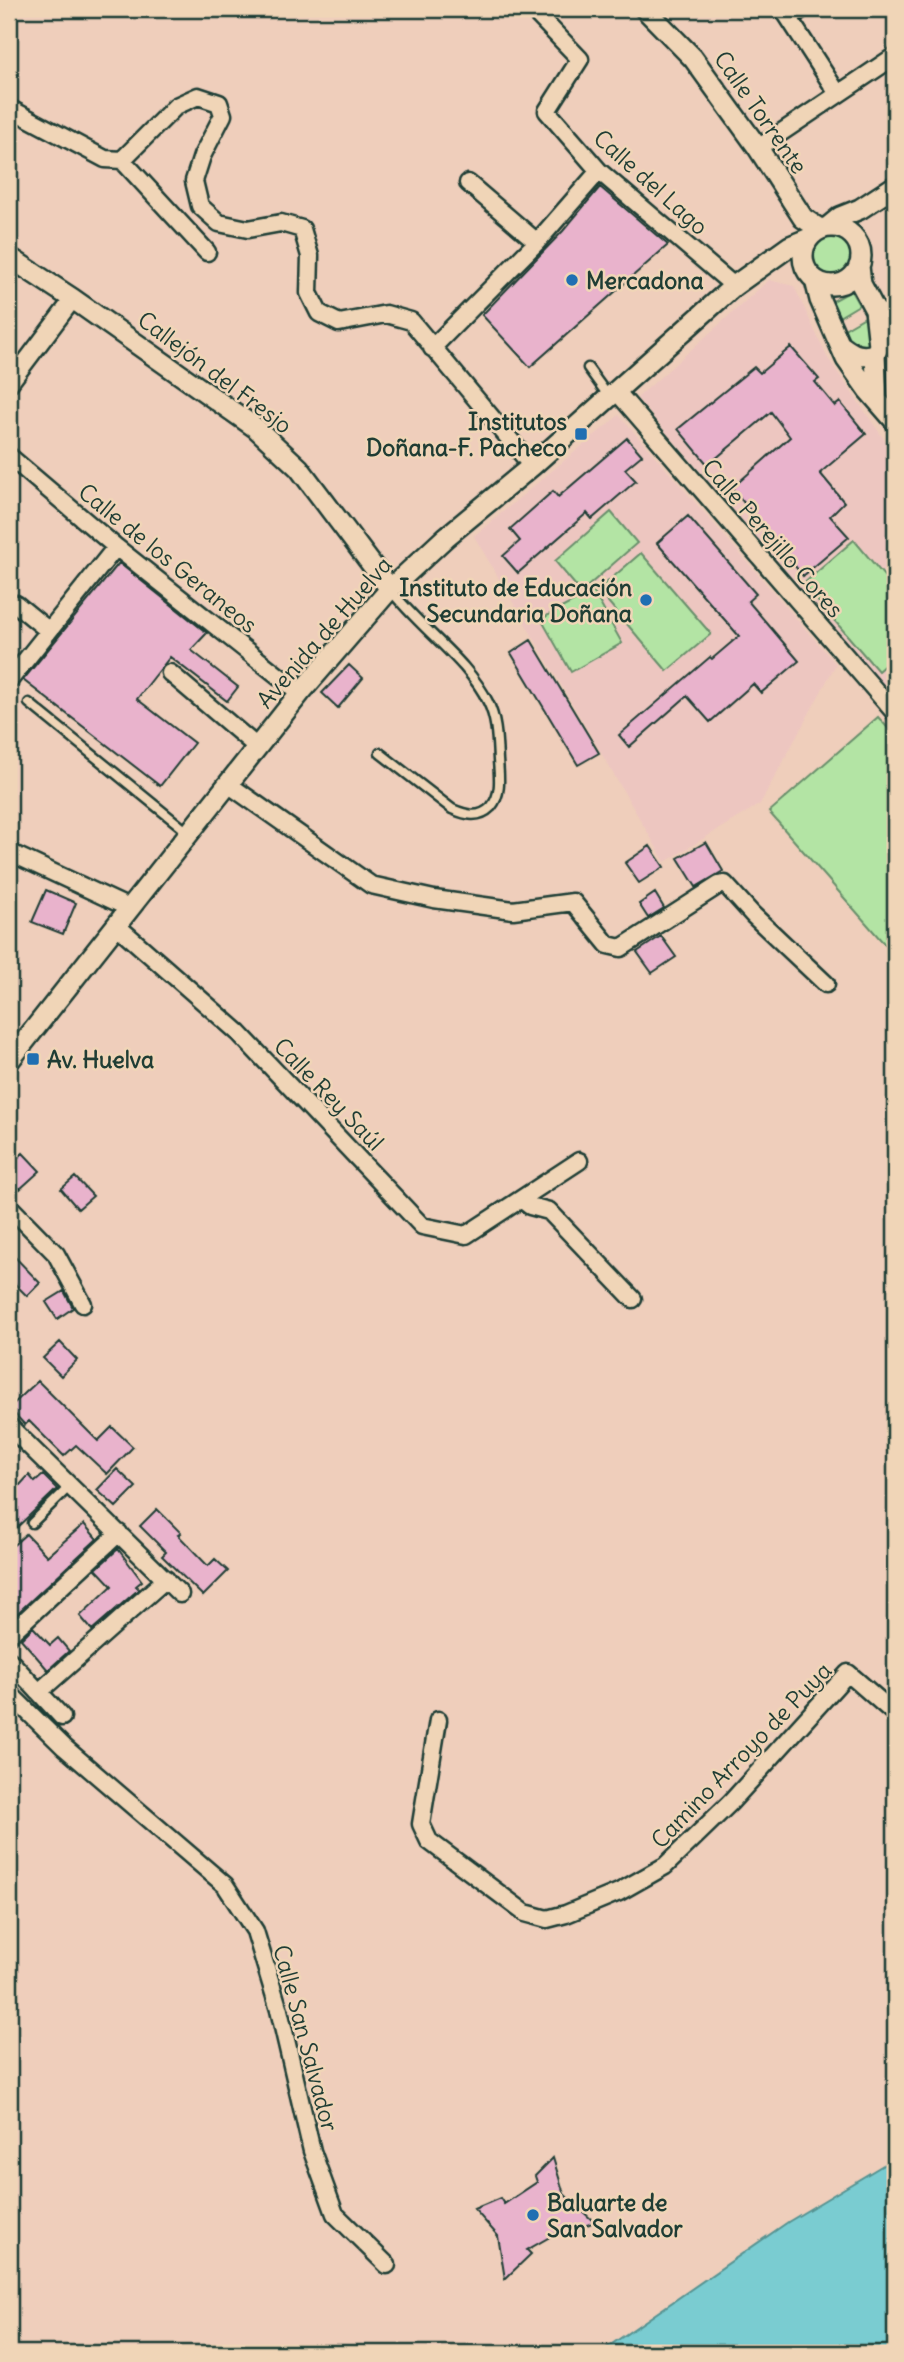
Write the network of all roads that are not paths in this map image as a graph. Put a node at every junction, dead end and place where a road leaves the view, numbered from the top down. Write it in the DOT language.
graph roads {
  1 [pos="532,9"];
  2 [pos="645,9"];
  3 [pos="783,9"];
  4 [pos="792,9"];
  5 [pos="805,9"];
  6 [pos="895,56"];
  7 [pos="838,94"];
  8 [pos="9,108"];
  9 [pos="758,148"];
  10 [pos="121,160"];
  11 [pos="599,171"];
  12 [pos="468,183"];
  13 [pos="895,186"];
  14 [pos="537,242"];
  15 [pos="815,242"];
  16 [pos="207,252"];
  17 [pos="9,257"];
  18 [pos="859,266"];
  19 [pos="734,286"];
  20 [pos="73,299"];
  21 [pos="874,310"];
  22 [pos="895,318"];
  23 [pos="883,345"];
  24 [pos="842,346"];
  25 [pos="432,348"];
  26 [pos="588,368"];
  27 [pos="9,384"];
  28 [pos="613,394"];
  29 [pos="877,398"];
  30 [pos="895,421"];
  31 [pos="9,456"];
  32 [pos="532,466"];
  33 [pos="116,547"];
  34 [pos="390,589"];
  35 [pos="16,604"];
  36 [pos="49,631"];
  37 [pos="170,673"];
  38 [pos="10,676"];
  39 [pos="300,694"];
  40 [pos="29,703"];
  41 [pos="895,713"];
  42 [pos="257,747"];
  43 [pos="380,753"];
  44 [pos="228,784"];
  45 [pos="189,833"];
  46 [pos="9,852"];
  47 [pos="130,908"];
  48 [pos="116,925"];
  49 [pos="826,984"];
  50 [pos="11,1053"];
  51 [pos="579,1161"];
  52 [pos="521,1199"];
  53 [pos="9,1206"];
  54 [pos="633,1299"];
  55 [pos="83,1304"];
  56 [pos="9,1426"];
  57 [pos="70,1486"];
  58 [pos="32,1523"];
  59 [pos="119,1534"];
  60 [pos="166,1579"];
  61 [pos="180,1594"];
  62 [pos="9,1635"];
  63 [pos="9,1660"];
  64 [pos="39,1692"];
  65 [pos="9,1693"];
  66 [pos="895,1714"];
  67 [pos="62,1717"];
  68 [pos="438,1720"];
  69 [pos="387,2265"];
  1 -- 11 [label="street, Calle del Lago"];
  2 -- 9 [label="street, Calle Torrente"];
  3 -- 7 [label="street"];
  4 -- 5 [label="street"];
  6 -- 7 [label="street"];
  7 -- 9 [label="street"];
  8 -- 10 [label="street"];
  9 -- 15 [label="street, Calle Torrente"];
  10 -- 16 [label="street"];
  10 -- 25 [label="street"];
  11 -- 14 [label="street"];
  11 -- 19 [label="street, Calle del Lago"];
  12 -- 14 [label="street"];
  13 -- 15 [label="street"];
  14 -- 25 [label="street"];
  15 -- 18 [label="street"];
  15 -- 18 [label="street, Avenida de Huelva"];
  15 -- 19 [label="street, Avenida de Huelva"];
  15 -- 24 [label="street"];
  17 -- 20 [label="street, Callejón del Fresjo"];
  18 -- 21 [label="street"];
  19 -- 28 [label="street, Avenida de Huelva"];
  20 -- 27 [label="street"];
  20 -- 34 [label="street, Callejón del Fresjo"];
  21 -- 22 [label="street"];
  21 -- 23 [label="street"];
  23 -- 24 [label="street"];
  23 -- 29 [label="street"];
  24 -- 29 [label="street"];
  25 -- 32 [label="street"];
  26 -- 28 [label="lane"];
  28 -- 32 [label="street, Avenida de Huelva"];
  28 -- 41 [label="street, Calle Perejillo Cores"];
  29 -- 30 [label="street"];
  31 -- 33 [label="street, Calle de los Geraneos"];
  32 -- 34 [label="street, Avenida de Huelva"];
  33 -- 36 [label="street"];
  33 -- 39 [label="street, Calle de los Geraneos"];
  34 -- 39 [label="street, Avenida de Huelva"];
  34 -- 43 [label="lane"];
  35 -- 36 [label="street"];
  36 -- 38 [label="street"];
  37 -- 42 [label="street"];
  39 -- 42 [label="street, Avenida de Huelva"];
  40 -- 45 [label="lane"];
  42 -- 44 [label="street, Avenida de Huelva"];
  44 -- 45 [label="street, Avenida de Huelva"];
  44 -- 49 [label="street"];
  45 -- 47 [label="street, Avenida de Huelva"];
  46 -- 47 [label="street"];
  47 -- 48 [label="street, Avenida de Huelva"];
  48 -- 50 [label="street, Avenida de Huelva"];
  48 -- 52 [label="street, Calle Rey Saúl"];
  51 -- 52 [label="street, Calle Rey Saúl"];
  52 -- 54 [label="street"];
  53 -- 55 [label="street"];
  56 -- 57 [label="street"];
  57 -- 58 [label="lane"];
  57 -- 59 [label="street"];
  59 -- 60 [label="street"];
  59 -- 62 [label="street"];
  60 -- 61 [label="street"];
  60 -- 64 [label="street"];
  63 -- 64 [label="street"];
  64 -- 67 [label="street"];
  65 -- 69 [label="street, Calle San Salvador"];
  66 -- 68 [label="street, Camino Arroyo de Puya"];
}
